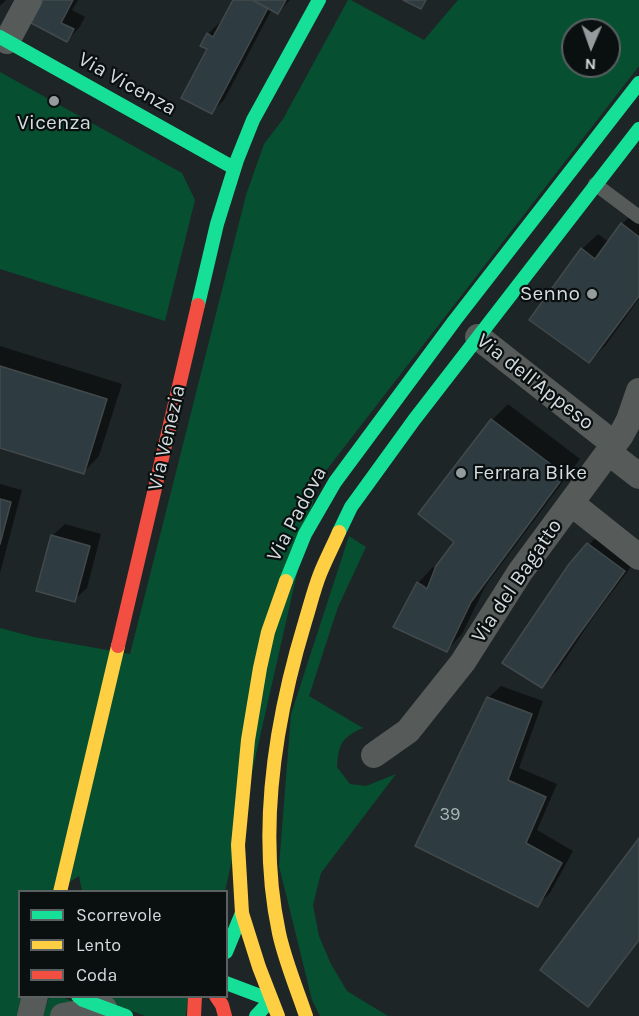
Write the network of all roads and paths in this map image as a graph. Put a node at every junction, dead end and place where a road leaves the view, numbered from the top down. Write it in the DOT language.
graph roads {
  1 [pos="29,0"];
  2 [pos="319,0"];
  3 [pos="4,39"];
  4 [pos="639,83"];
  5 [pos="639,129"];
  6 [pos="234,168"];
  7 [pos="595,184"];
  8 [pos="639,217"];
  9 [pos="467,328"];
  10 [pos="639,391"];
  11 [pos="611,448"];
  12 [pos="639,476"];
  13 [pos="328,493"];
  14 [pos="571,503"];
  15 [pos="351,507"];
  16 [pos="639,558"];
  17 [pos="374,755"];
  18 [pos="68,859"];
  19 [pos="60,890"];
  20 [pos="73,890"];
  21 [pos="242,913"];
  22 [pos="228,947"];
  23 [pos="228,984"];
  24 [pos="297,991"];
  25 [pos="34,998"];
  26 [pos="83,998"];
  27 [pos="195,998"];
  28 [pos="217,998"];
  29 [pos="271,1000"];
  30 [pos="115,1012"];
  31 [pos="30,1016"];
  32 [pos="63,1016"];
  33 [pos="194,1016"];
  34 [pos="225,1016"];
  35 [pos="256,1016"];
  36 [pos="278,1016"];
  37 [pos="306,1016"];
  1 -- 3 [label="street"];
  2 -- 6 [label="main road, Via Venezia"];
  3 -- 6 [label="main road, Via Vicenza"];
  4 -- 9 [label="main road, Via Padova"];
  5 -- 7 [label="main road, Via Padova"];
  6 -- 18 [label="main road, Via Venezia"];
  7 -- 8 [label="lane"];
  7 -- 9 [label="main road, Via Padova"];
  9 -- 11 [label="street, Via dell'Appeso"];
  9 -- 13 [label="main road, Via Padova"];
  9 -- 15 [label="main road, Via Padova"];
  10 -- 11 [label="street, Via del Bagatto"];
  11 -- 12 [label="street, Via dell'Appeso"];
  11 -- 14 [label="street, Via del Bagatto"];
  13 -- 15 [label="main road"];
  13 -- 21 [label="main road, Via Padova"];
  14 -- 16 [label="street"];
  14 -- 17 [label="street, Via del Bagatto"];
  15 -- 24 [label="main road, Via Padova"];
  18 -- 19 [label="main road, Via Venezia"];
  18 -- 20 [label="main road"];
  21 -- 22 [label="main road"];
  21 -- 29 [label="main road, Via Padova"];
  23 -- 29 [label="main road"];
  24 -- 29 [label="main road"];
  24 -- 37 [label="main road, Via Padova"];
  25 -- 31 [label="street"];
  26 -- 30 [label="main road"];
  27 -- 33 [label="main road"];
  28 -- 34 [label="main road"];
  29 -- 35 [label="main road"];
  29 -- 36 [label="main road, Via Padova"];
  30 -- 32 [label="street"];
}
